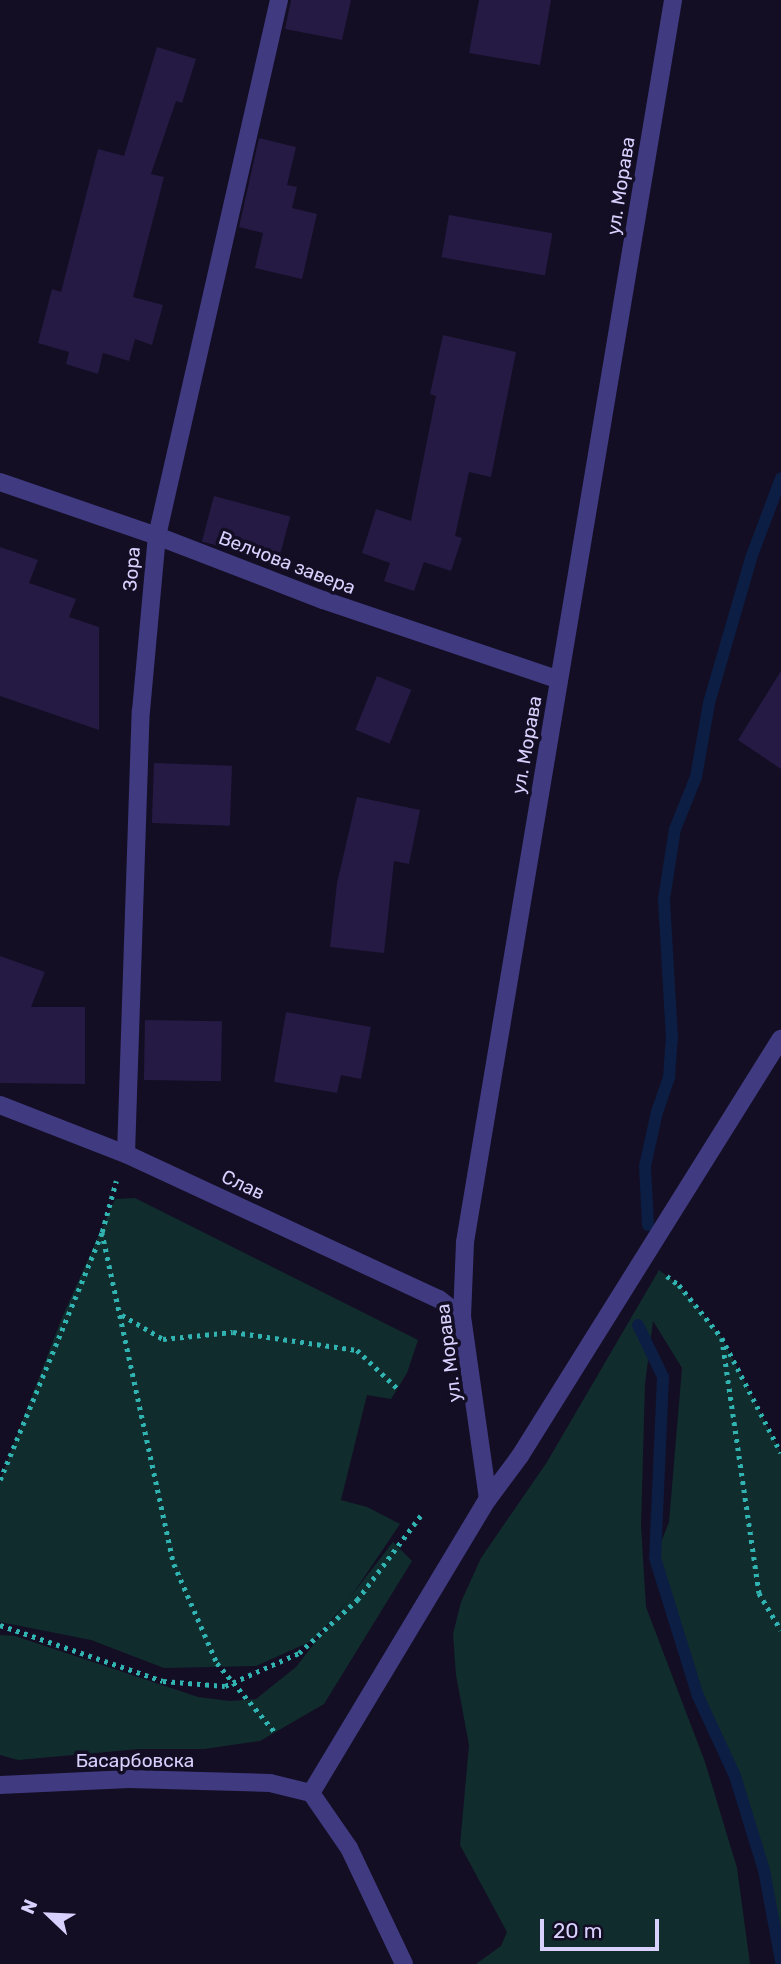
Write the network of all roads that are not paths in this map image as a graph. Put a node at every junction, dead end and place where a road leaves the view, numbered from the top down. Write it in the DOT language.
graph roads {
  1 [pos="279,0"];
  2 [pos="673,0"];
  3 [pos="0,482"];
  4 [pos="156,536"];
  5 [pos="559,680"];
  6 [pos="781,1039"];
  7 [pos="0,1105"];
  8 [pos="126,1154"];
  9 [pos="462,1317"];
  10 [pos="488,1499"];
  11 [pos="0,1785"];
  12 [pos="311,1793"];
  13 [pos="404,1964"];
  1 -- 4 [label="street, Зора"];
  2 -- 5 [label="street, ул. Морава"];
  3 -- 4 [label="street, Велчова завера"];
  4 -- 5 [label="street, Велчова завера"];
  4 -- 8 [label="street, Зора"];
  5 -- 9 [label="street, ул. Морава"];
  6 -- 10 [label="street"];
  7 -- 8 [label="street, Слав"];
  8 -- 9 [label="street, Слав"];
  9 -- 10 [label="street, ул. Морава"];
  10 -- 12 [label="street"];
  11 -- 12 [label="street, Басарбовска"];
  12 -- 13 [label="street"];
}
